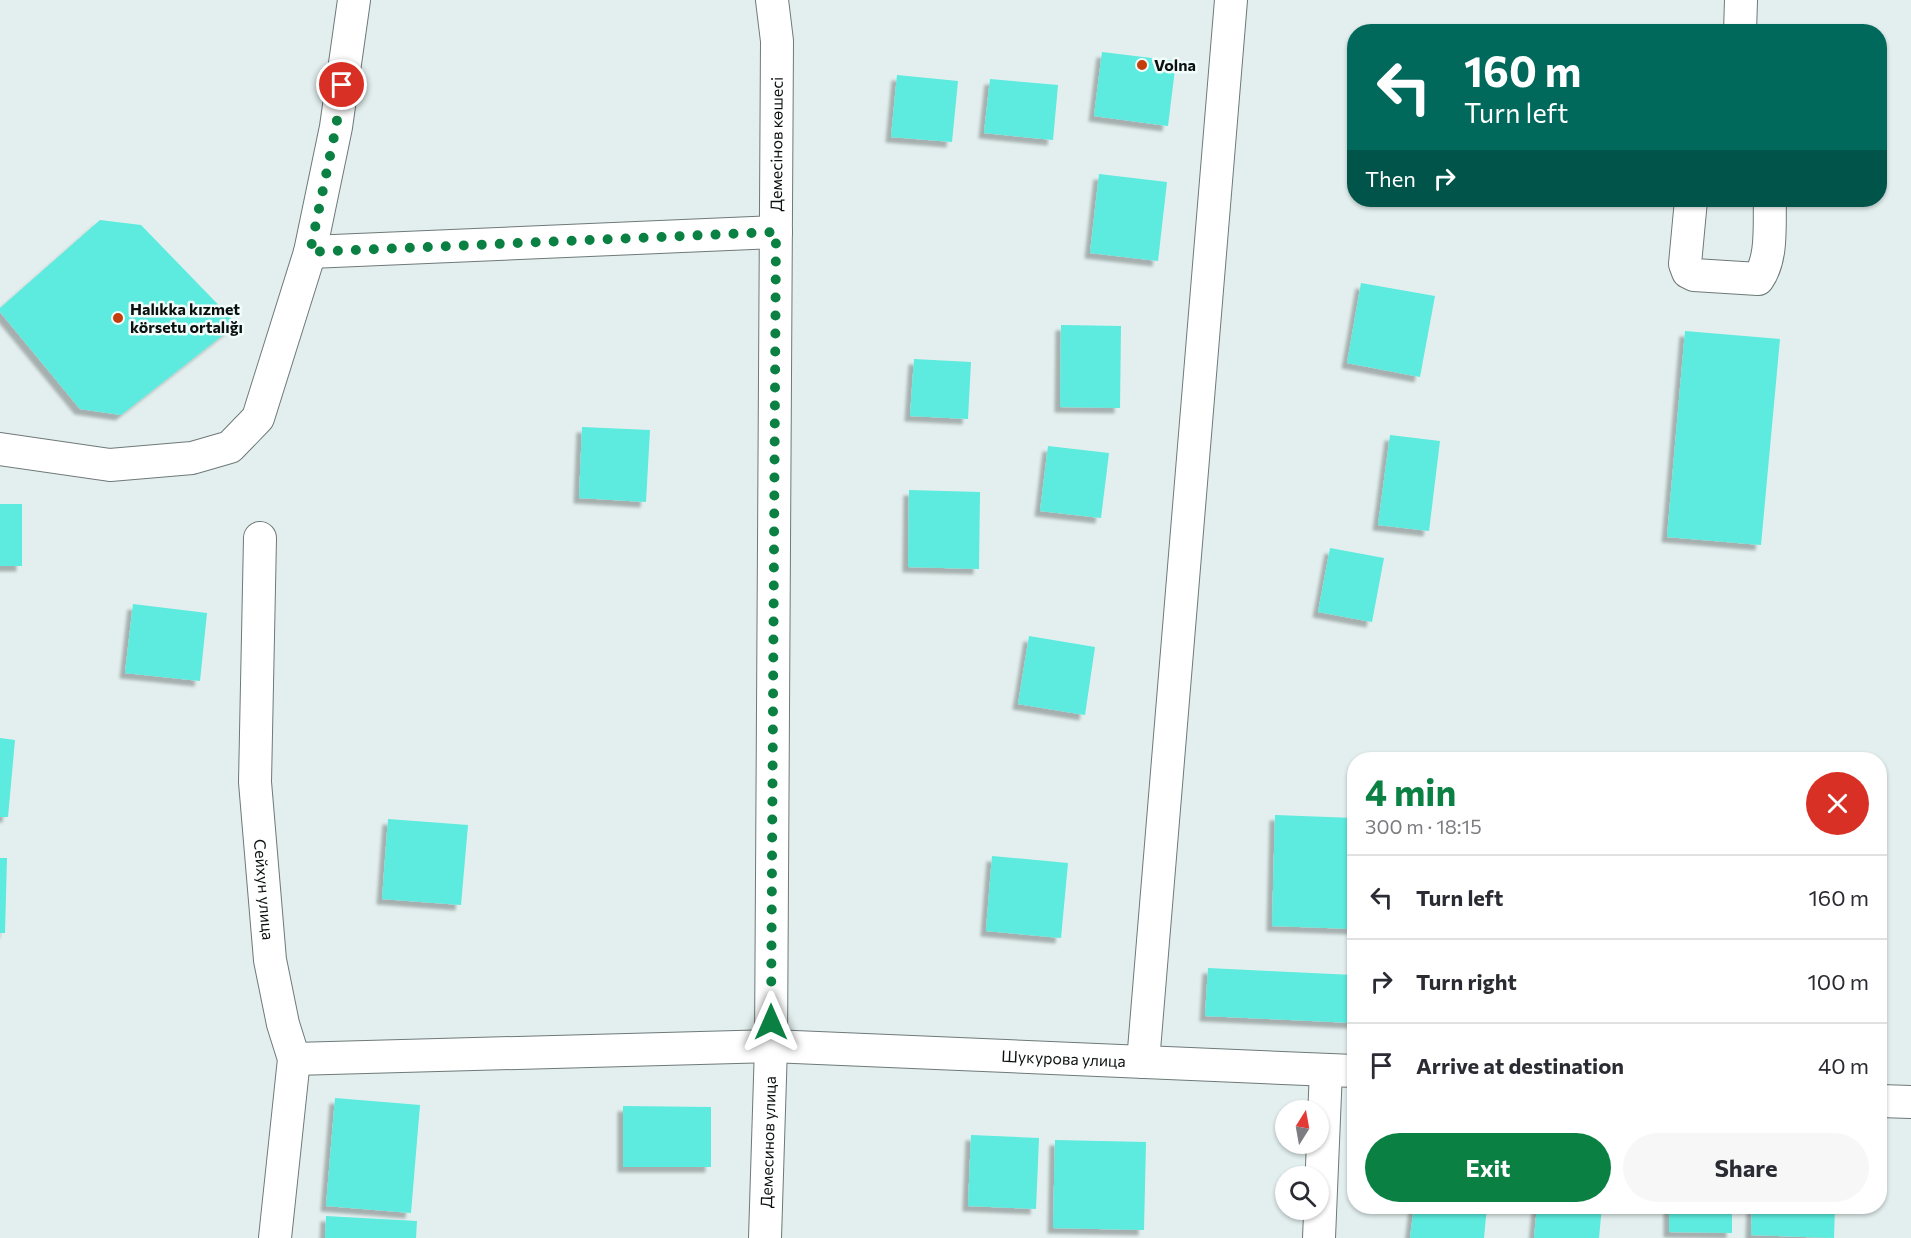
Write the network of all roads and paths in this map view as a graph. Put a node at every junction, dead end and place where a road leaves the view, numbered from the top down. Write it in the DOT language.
graph roads {
  1 [pos="354,0"];
  2 [pos="772,0"];
  3 [pos="1231,0"];
  4 [pos="1741,0"];
  5 [pos="1740,24"];
  6 [pos="1690,207"];
  7 [pos="1770,207"];
  8 [pos="776,232"];
  9 [pos="310,252"];
  10 [pos="0,449"];
  11 [pos="260,538"];
  12 [pos="771,1046"];
  13 [pos="294,1059"];
  14 [pos="1143,1062"];
  15 [pos="1340,1071"];
  16 [pos="1887,1101"];
  17 [pos="1911,1102"];
  18 [pos="275,1238"];
  19 [pos="765,1238"];
  20 [pos="1318,1238"];
  1 -- 9 [label="street"];
  2 -- 8 [label="street, Демесінов көшесі"];
  3 -- 14 [label="street"];
  4 -- 5 [label="street"];
  6 -- 7 [label="street"];
  8 -- 9 [label="street"];
  8 -- 12 [label="street, Демесінов көшесі"];
  9 -- 10 [label="street"];
  11 -- 13 [label="street, Сейхун улица"];
  12 -- 13 [label="street, Шукурова улица"];
  12 -- 14 [label="street, Шукурова улица"];
  12 -- 19 [label="street, Демесинов улица"];
  13 -- 18 [label="street, Сейхун улица"];
  14 -- 15 [label="street, Шукурова улица"];
  15 -- 20 [label="street"];
  16 -- 17 [label="street"];
}
